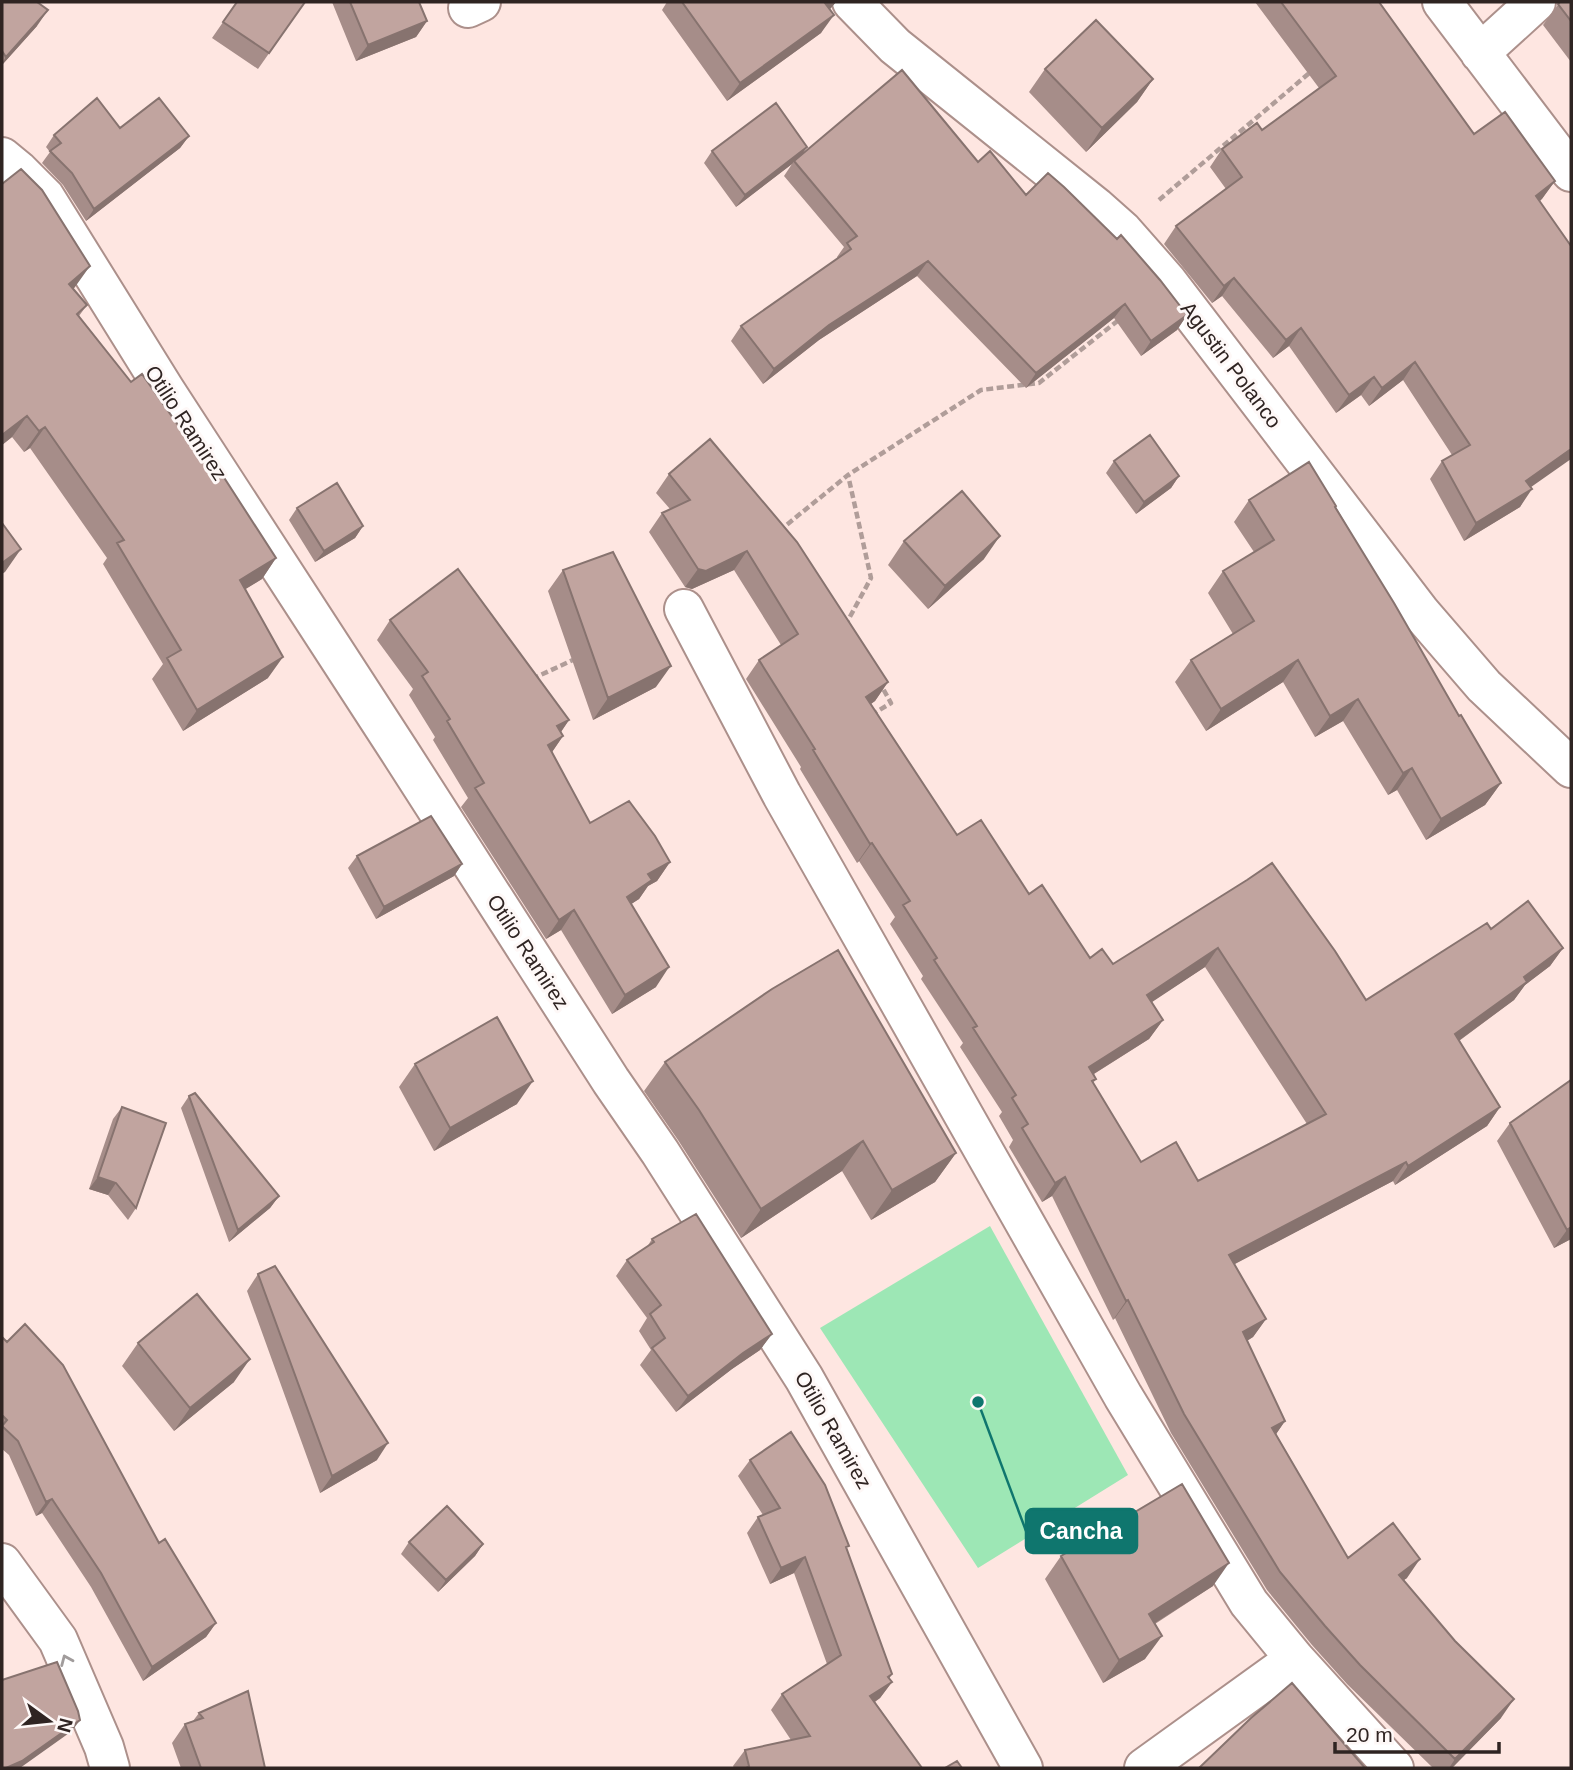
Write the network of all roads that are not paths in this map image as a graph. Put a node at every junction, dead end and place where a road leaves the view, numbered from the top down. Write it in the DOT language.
graph roads {
  1 [pos="852,2"];
  2 [pos="1442,2"];
  3 [pos="1535,2"];
  4 [pos="1480,53"];
  5 [pos="2,157"];
  6 [pos="1571,172"];
  7 [pos="684,609"];
  8 [pos="1571,768"];
  9 [pos="2,1563"];
  10 [pos="1295,1659"];
  11 [pos="110,1768"];
  12 [pos="1023,1768"];
  13 [pos="1144,1768"];
  14 [pos="1394,1768"];
  1 -- 8 [label="street, Agustin Polanco"];
  2 -- 4 [label="street"];
  3 -- 4 [label="street"];
  4 -- 6 [label="street"];
  5 -- 12 [label="street, Otilio Ramirez"];
  7 -- 10 [label="street"];
  11 -- 9 [label="street, one-way"];
  10 -- 13 [label="street"];
  10 -- 14 [label="street"];
}
